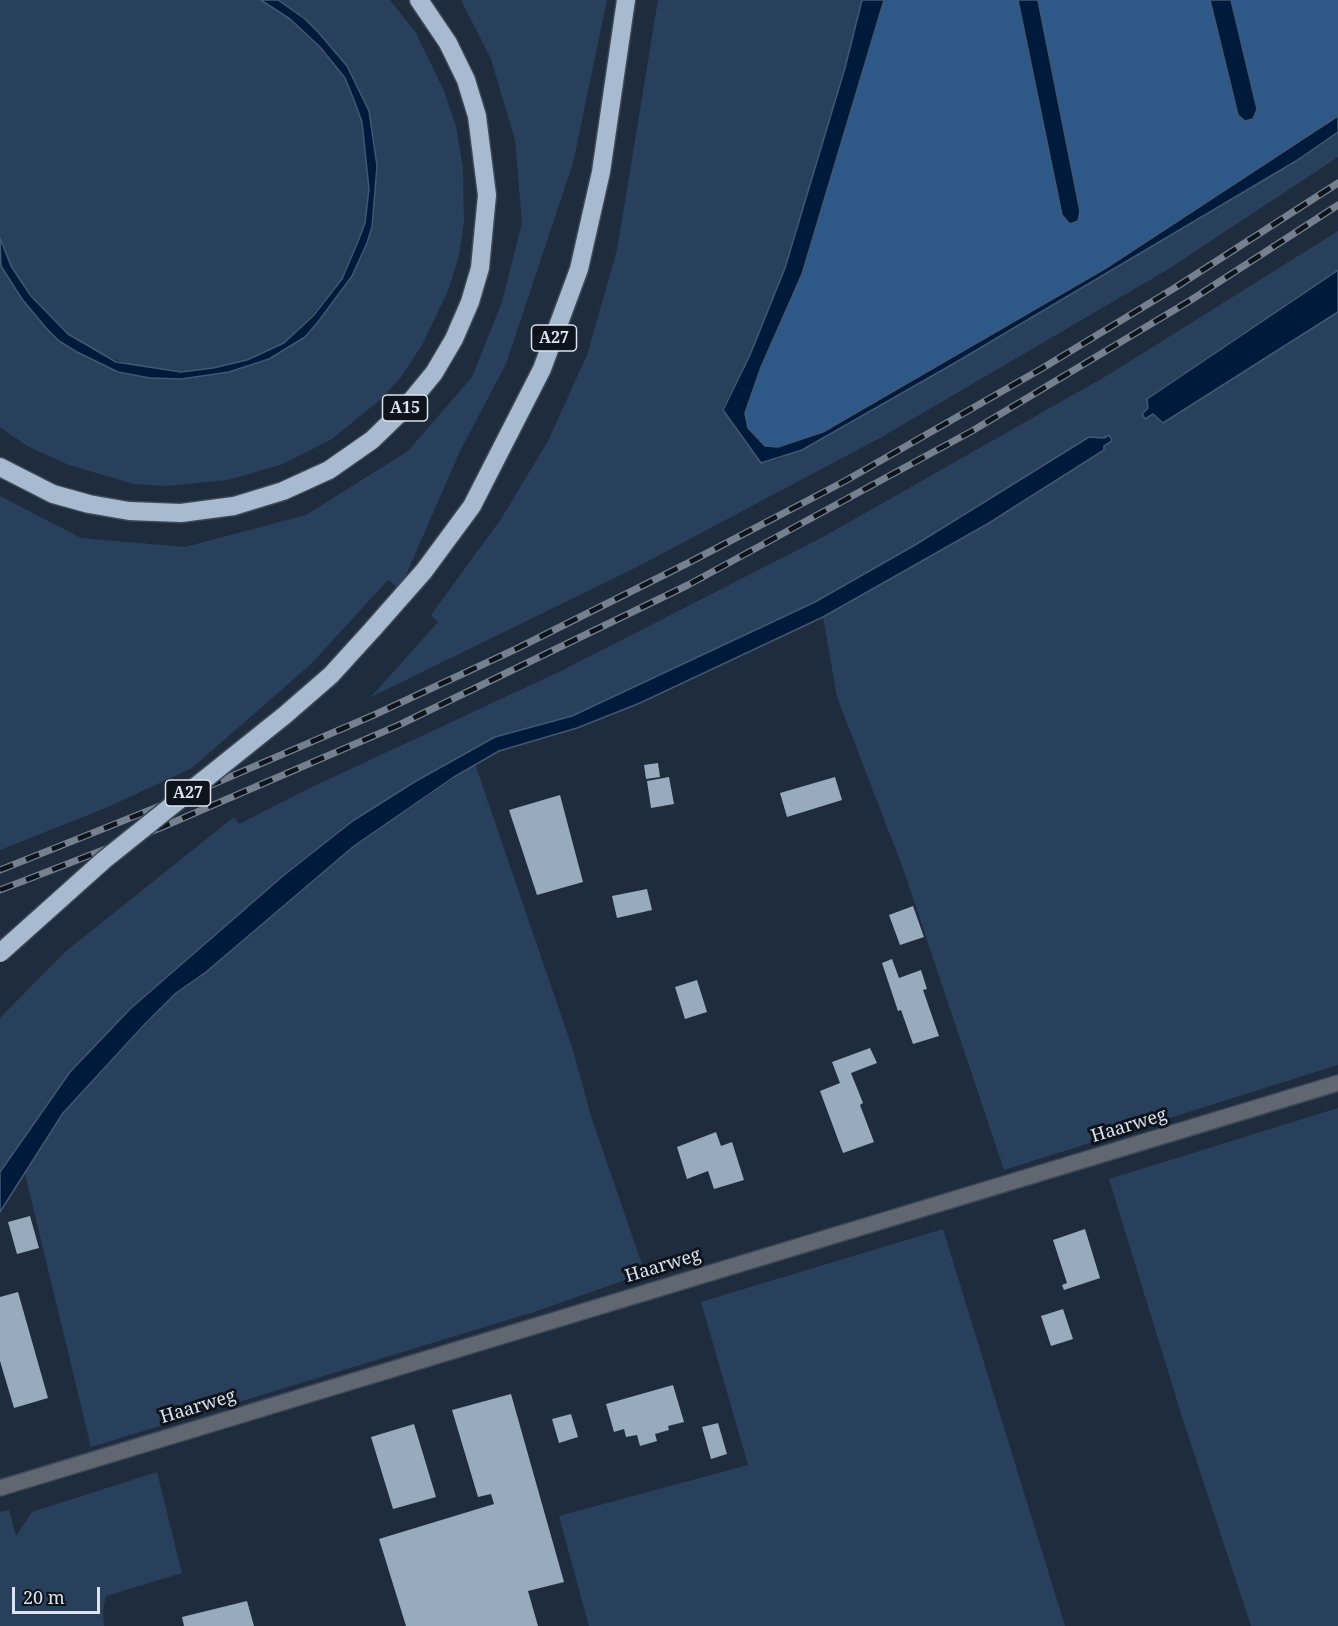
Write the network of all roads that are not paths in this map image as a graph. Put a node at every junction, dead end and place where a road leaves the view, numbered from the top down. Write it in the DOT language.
graph roads {
  1 [pos="419,0"];
  2 [pos="626,0"];
  3 [pos="0,467"];
  4 [pos="0,953"];
  5 [pos="1338,1083"];
  6 [pos="0,1488"];
  1 -- 3 [label="highway, A15"];
  2 -- 4 [label="highway, A27, bridge"];
  5 -- 6 [label="street, Haarweg"];
}
